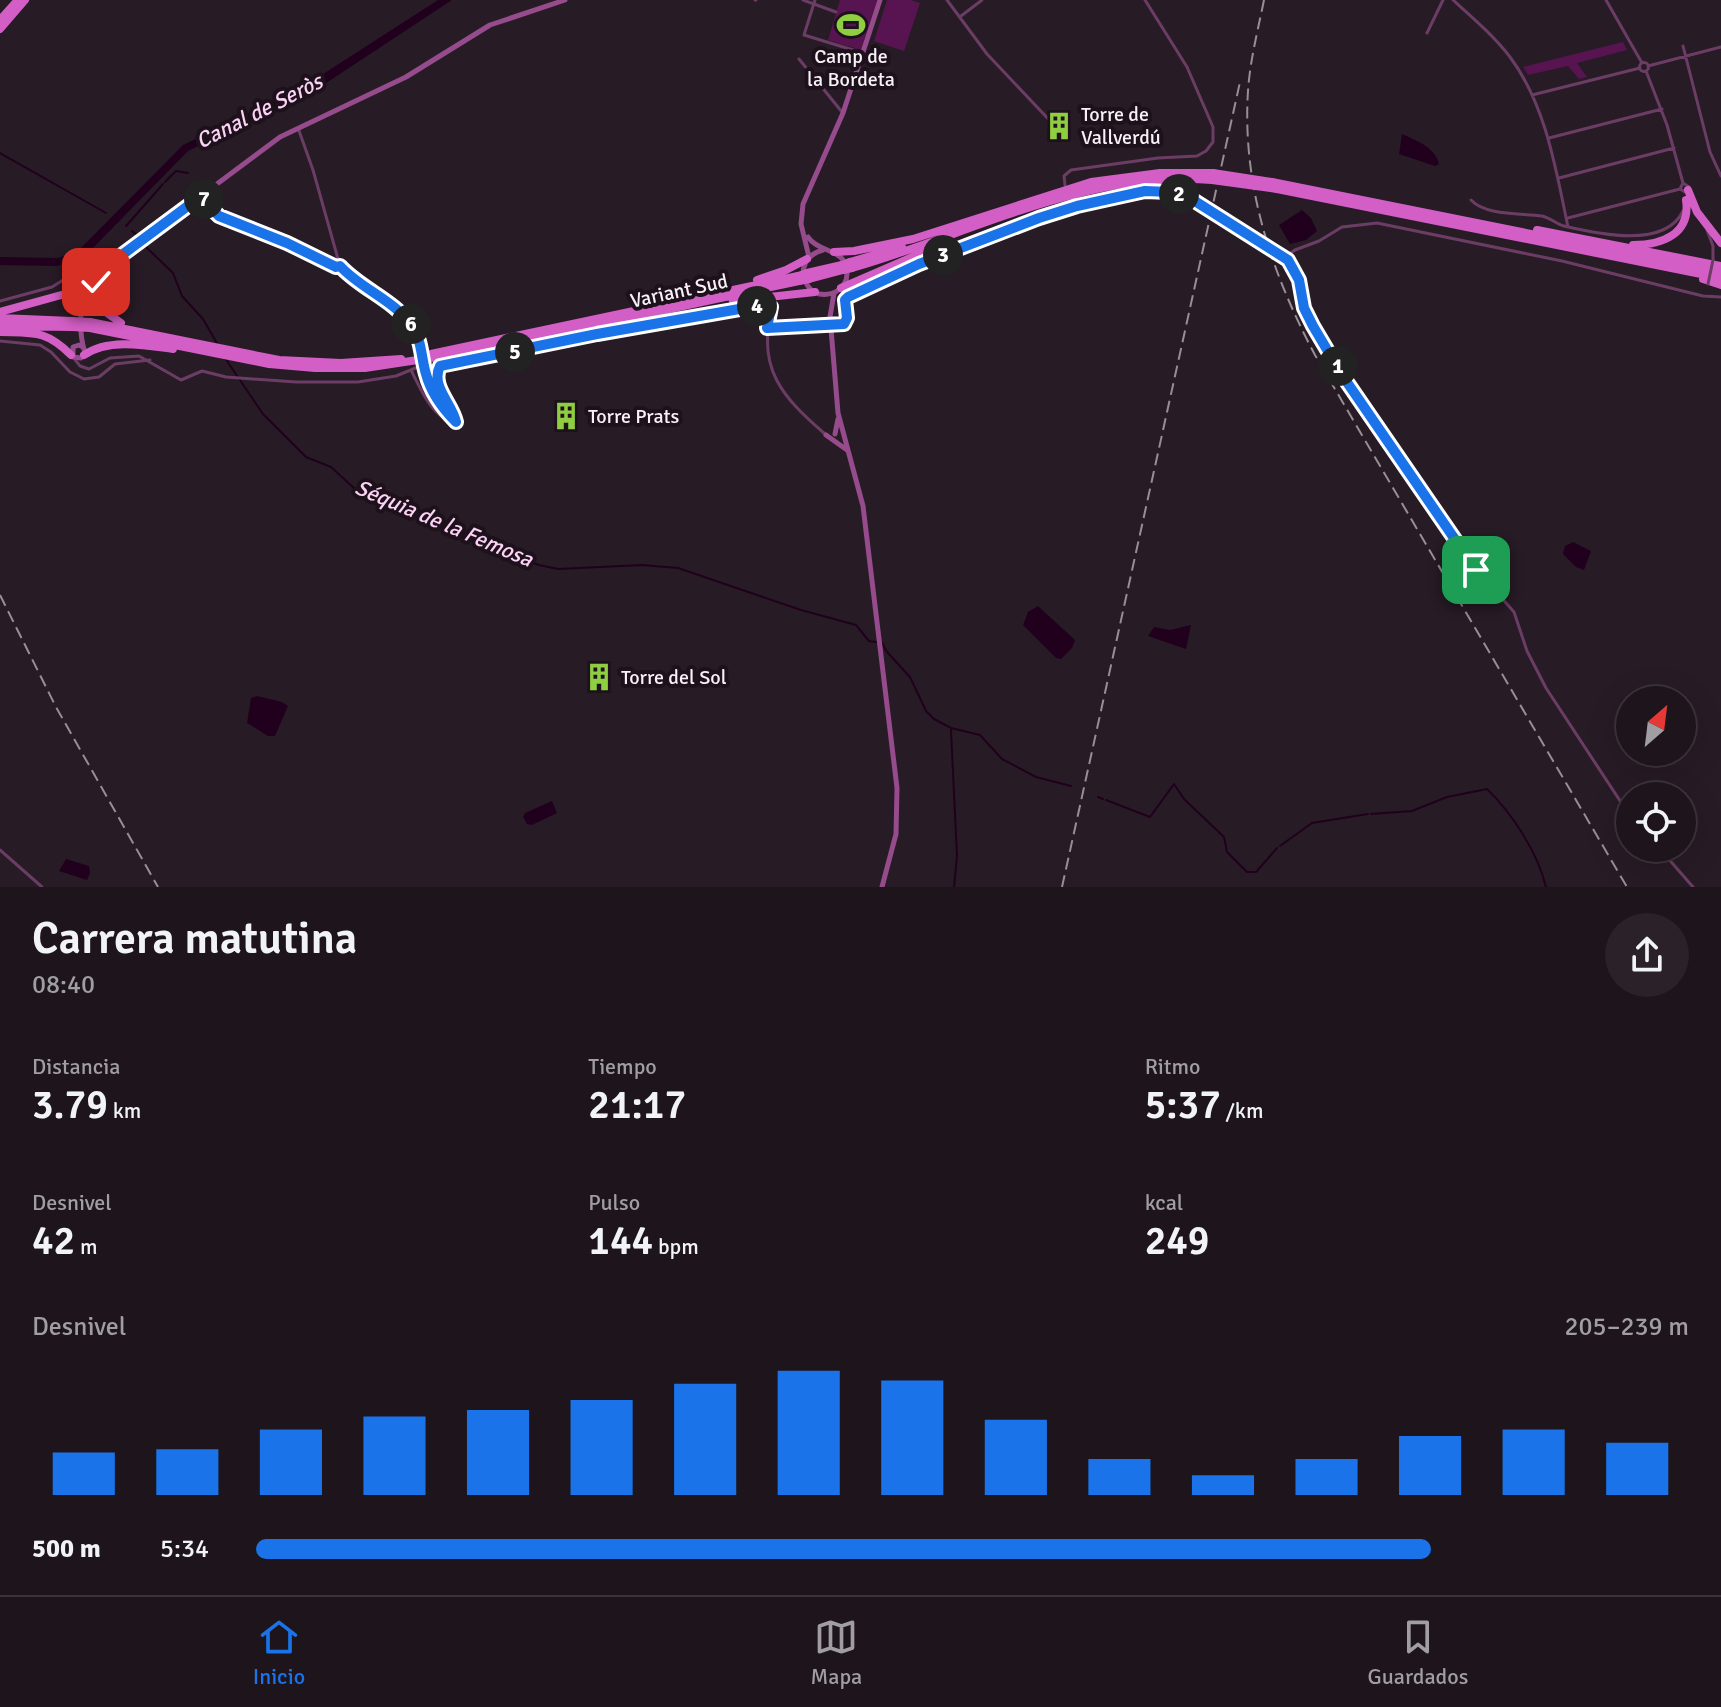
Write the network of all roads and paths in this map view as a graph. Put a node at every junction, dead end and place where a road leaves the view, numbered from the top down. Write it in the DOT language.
graph roads {
  1 [pos="18,0"];
  2 [pos="25,0"];
  3 [pos="565,0"];
  4 [pos="803,0"];
  5 [pos="880,0"];
  6 [pos="947,0"];
  7 [pos="982,0"];
  8 [pos="1145,0"];
  9 [pos="1443,0"];
  10 [pos="1453,0"];
  11 [pos="1606,0"];
  12 [pos="815,2"];
  13 [pos="836,12"];
  14 [pos="961,16"];
  15 [pos="0,20"];
  16 [pos="0,29"];
  17 [pos="1427,33"];
  18 [pos="1683,46"];
  19 [pos="1721,47"];
  20 [pos="863,53"];
  21 [pos="1685,56"];
  22 [pos="799,59"];
  23 [pos="1642,63"];
  24 [pos="1648,66"];
  25 [pos="1640,68"];
  26 [pos="1646,71"];
  27 [pos="1532,95"];
  28 [pos="1662,109"];
  29 [pos="842,115"];
  30 [pos="1054,125"];
  31 [pos="297,128"];
  32 [pos="1547,138"];
  33 [pos="1674,148"];
  34 [pos="1721,176"];
  35 [pos="1213,177"];
  36 [pos="1559,178"];
  37 [pos="1065,185"];
  38 [pos="1275,186"];
  39 [pos="1684,191"];
  40 [pos="200,197"];
  41 [pos="1071,198"];
  42 [pos="1471,200"];
  43 [pos="804,201"];
  44 [pos="1050,201"];
  45 [pos="1366,201"];
  46 [pos="1081,205"];
  47 [pos="986,217"];
  48 [pos="1567,218"];
  49 [pos="801,220"];
  50 [pos="1568,227"];
  51 [pos="1533,229"];
  52 [pos="809,238"];
  53 [pos="1721,243"];
  54 [pos="829,251"];
  55 [pos="1283,256"];
  56 [pos="808,258"];
  57 [pos="1636,261"];
  58 [pos="1717,263"];
  59 [pos="340,266"];
  60 [pos="847,266"];
  61 [pos="1721,275"];
  62 [pos="803,277"];
  63 [pos="91,280"];
  64 [pos="1721,285"];
  65 [pos="837,290"];
  66 [pos="817,293"];
  67 [pos="1707,296"];
  68 [pos="1721,297"];
  69 [pos="0,301"];
  70 [pos="642,310"];
  71 [pos="0,315"];
  72 [pos="830,317"];
  73 [pos="614,321"];
  74 [pos="90,325"];
  75 [pos="0,326"];
  76 [pos="75,326"];
  77 [pos="767,328"];
  78 [pos="0,332"];
  79 [pos="168,337"];
  80 [pos="0,341"];
  81 [pos="203,350"];
  82 [pos="78,353"];
  83 [pos="236,357"];
  84 [pos="150,360"];
  85 [pos="440,366"];
  86 [pos="82,367"];
  87 [pos="411,370"];
  88 [pos="839,418"];
  89 [pos="456,422"];
  90 [pos="826,435"];
  91 [pos="844,437"];
  92 [pos="836,438"];
  93 [pos="848,450"];
  94 [pos="1616,795"];
  95 [pos="0,850"];
  96 [pos="1671,862"];
  97 [pos="42,887"];
  98 [pos="882,887"];
  99 [pos="1693,887"];
  1 -- 15 [label="highway"];
  2 -- 16 [label="highway"];
  3 -- 31 [label="main road"];
  4 -- 12 [label="street"];
  5 -- 20 [label="main road"];
  6 -- 14 [label="street"];
  7 -- 14 [label="street"];
  8 -- 37 [label="street"];
  9 -- 17 [label="street"];
  10 -- 27 [label="street"];
  11 -- 23 [label="street"];
  12 -- 13 [label="street"];
  12 -- 20 [label="street"];
  14 -- 30 [label="street"];
  18 -- 21 [label="street"];
  19 -- 21 [label="street"];
  20 -- 29 [label="main road"];
  21 -- 24 [label="street"];
  21 -- 34 [label="street"];
  22 -- 29 [label="street"];
  23 -- 24 [label="street"];
  23 -- 25 [label="street"];
  24 -- 26 [label="street"];
  25 -- 26 [label="street"];
  25 -- 27 [label="street"];
  26 -- 28 [label="street"];
  27 -- 32 [label="street"];
  28 -- 32 [label="street"];
  28 -- 33 [label="street"];
  29 -- 43 [label="main road"];
  31 -- 40 [label="main road"];
  31 -- 59 [label="street"];
  32 -- 36 [label="street"];
  33 -- 36 [label="street"];
  33 -- 39 [label="street"];
  35 -- 38 [label="highway, bridge"];
  35 -- 44 [label="highway, Variant Sud"];
  35 -- 47 [label="highway"];
  36 -- 48 [label="street"];
  38 -- 45 [label="highway"];
  38 -- 57 [label="highway"];
  39 -- 48 [label="street"];
  39 -- 50 [label="street"];
  39 -- 51 [label="highway"];
  39 -- 53 [label="highway"];
  39 -- 58 [label="street"];
  40 -- 59 [label="street"];
  40 -- 63 [label="main road"];
  41 -- 46 [label="street"];
  42 -- 50 [label="street"];
  43 -- 49 [label="main road"];
  43 -- 52 [label="main road"];
  44 -- 60 [label="highway, Variant Sud"];
  44 -- 65 [label="highway"];
  45 -- 51 [label="highway"];
  45 -- 61 [label="highway"];
  46 -- 55 [label="street, bridge"];
  46 -- 77 [label="street, bridge"];
  47 -- 54 [label="highway"];
  47 -- 60 [label="highway, Variant Sud"];
  48 -- 50 [label="street"];
  49 -- 52 [label="main road"];
  49 -- 56 [label="main road"];
  51 -- 58 [label="highway"];
  52 -- 54 [label="main road"];
  54 -- 56 [label="main road"];
  54 -- 65 [label="main road"];
  55 -- 67 [label="street"];
  55 -- 94 [label="street"];
  56 -- 66 [label="main road"];
  56 -- 70 [label="highway"];
  57 -- 61 [label="highway"];
  57 -- 64 [label="highway"];
  58 -- 67 [label="street, bridge"];
  59 -- 89 [label="street, bridge"];
  60 -- 62 [label="highway, Variant Sud"];
  62 -- 70 [label="highway, Variant Sud"];
  62 -- 73 [label="highway, Variant Sud"];
  63 -- 69 [label="street"];
  63 -- 71 [label="highway"];
  63 -- 76 [label="main road"];
  63 -- 79 [label="highway"];
  65 -- 66 [label="main road"];
  65 -- 72 [label="main road"];
  66 -- 72 [label="main road"];
  66 -- 73 [label="highway"];
  67 -- 68 [label="street"];
  70 -- 83 [label="highway"];
  71 -- 76 [label="highway"];
  72 -- 88 [label="main road"];
  73 -- 83 [label="highway, Variant Sud"];
  74 -- 76 [label="highway, bridge"];
  74 -- 79 [label="highway"];
  74 -- 81 [label="highway"];
  75 -- 76 [label="highway"];
  76 -- 82 [label="main road"];
  77 -- 85 [label="street"];
  77 -- 90 [label="street"];
  78 -- 82 [label="highway"];
  79 -- 81 [label="highway"];
  80 -- 84 [label="street"];
  81 -- 82 [label="highway"];
  81 -- 83 [label="highway"];
  82 -- 86 [label="street"];
  82 -- 86 [label="street"];
  84 -- 86 [label="street"];
  84 -- 87 [label="street"];
  85 -- 87 [label="street"];
  85 -- 89 [label="street"];
  87 -- 89 [label="street"];
  88 -- 91 [label="main road"];
  88 -- 92 [label="main road"];
  90 -- 92 [label="main road"];
  91 -- 92 [label="main road"];
  91 -- 93 [label="main road"];
  92 -- 93 [label="main road"];
  93 -- 98 [label="main road"];
  95 -- 97 [label="street"];
  96 -- 99 [label="street"];
}
